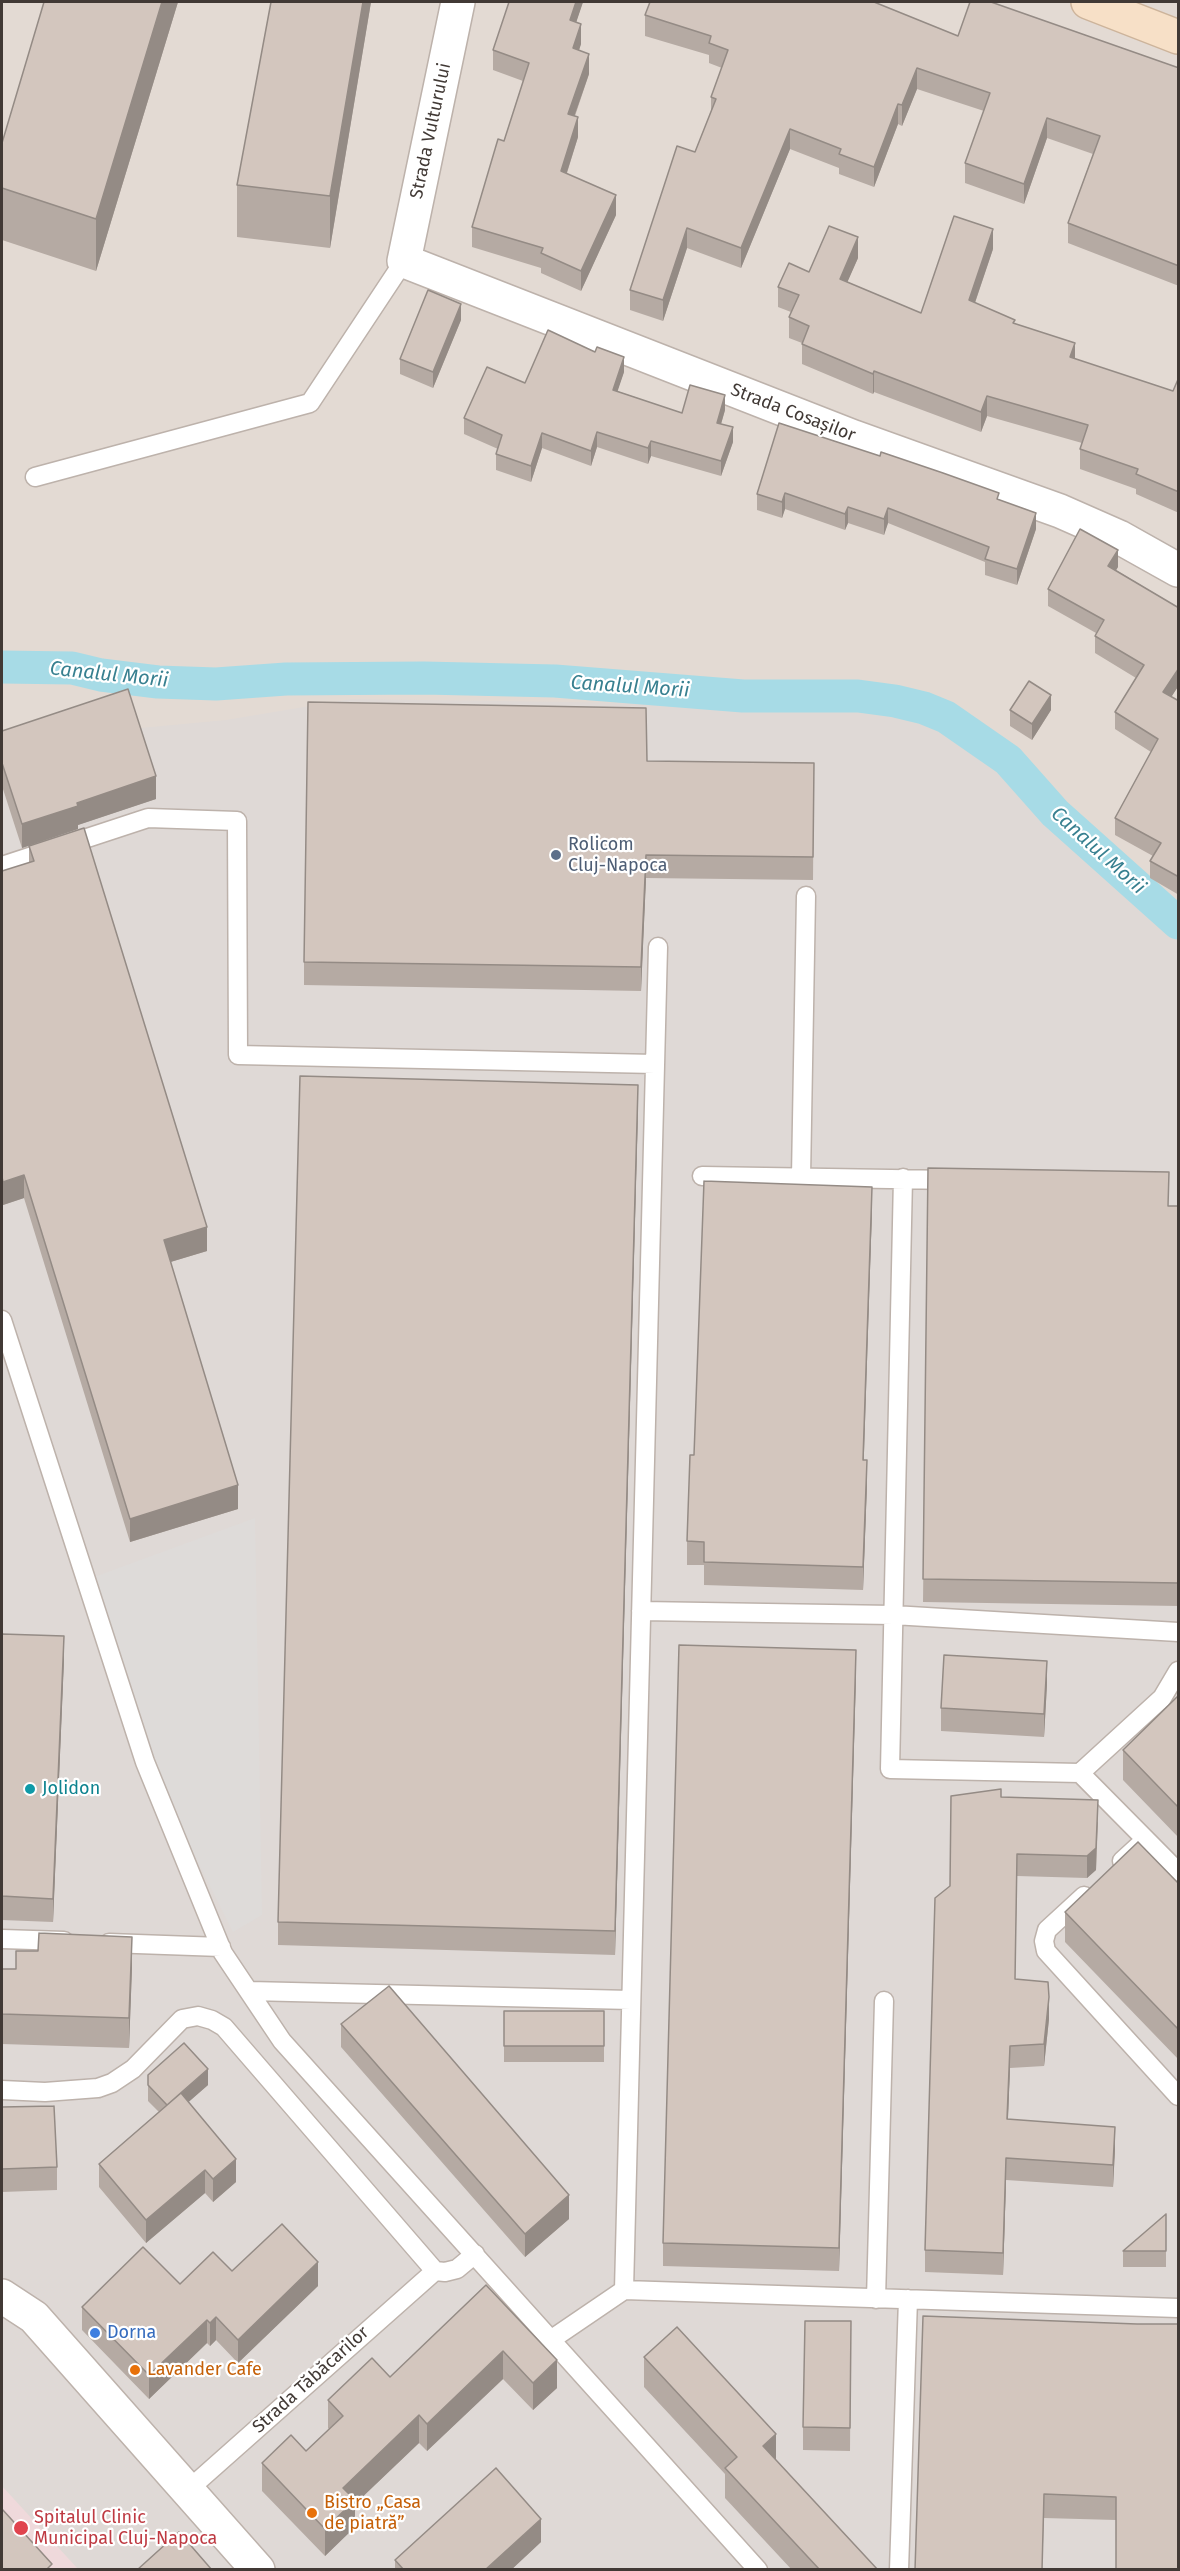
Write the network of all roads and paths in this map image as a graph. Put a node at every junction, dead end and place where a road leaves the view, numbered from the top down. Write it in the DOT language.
graph roads {
  1 [pos="458,2"];
  2 [pos="1088,2"];
  3 [pos="1179,37"];
  4 [pos="404,261"];
  5 [pos="35,477"];
  6 [pos="1179,570"];
  7 [pos="2,867"];
  8 [pos="806,896"];
  9 [pos="658,947"];
  10 [pos="655,1064"];
  11 [pos="702,1176"];
  12 [pos="801,1178"];
  13 [pos="903,1178"];
  14 [pos="973,1180"];
  15 [pos="2,1320"];
  16 [pos="641,1611"];
  17 [pos="893,1615"];
  18 [pos="1179,1632"];
  19 [pos="1179,1671"];
  20 [pos="1080,1773"];
  21 [pos="1145,1840"];
  22 [pos="1112,1870"];
  23 [pos="1179,1872"];
  24 [pos="1096,1885"];
  25 [pos="2,1939"];
  26 [pos="221,1947"];
  27 [pos="249,1991"];
  28 [pos="631,2000"];
  29 [pos="884,2001"];
  30 [pos="2,2090"];
  31 [pos="1179,2096"];
  32 [pos="475,2254"];
  33 [pos="435,2271"];
  34 [pos="624,2290"];
  35 [pos="2,2296"];
  36 [pos="876,2299"];
  37 [pos="908,2299"];
  38 [pos="1179,2308"];
  39 [pos="552,2339"];
  40 [pos="188,2490"];
  41 [pos="258,2570"];
  42 [pos="758,2570"];
  43 [pos="899,2570"];
  1 -- 4 [label="street, Strada Vulturului"];
  2 -- 3 [label="main road"];
  4 -- 5 [label="lane"];
  4 -- 6 [label="street, Strada Cosașilor"];
  7 -- 10 [label="lane"];
  8 -- 12 [label="lane"];
  9 -- 10 [label="lane"];
  10 -- 16 [label="lane"];
  11 -- 12 [label="lane"];
  12 -- 13 [label="lane"];
  13 -- 14 [label="lane"];
  13 -- 17 [label="lane"];
  15 -- 26 [label="lane"];
  16 -- 17 [label="lane"];
  16 -- 28 [label="lane"];
  17 -- 18 [label="lane"];
  17 -- 20 [label="lane"];
  19 -- 20 [label="lane"];
  20 -- 21 [label="lane"];
  21 -- 22 [label="lane"];
  21 -- 23 [label="lane"];
  24 -- 31 [label="lane"];
  25 -- 26 [label="lane"];
  26 -- 27 [label="lane"];
  27 -- 28 [label="lane"];
  27 -- 32 [label="lane"];
  28 -- 34 [label="lane"];
  29 -- 36 [label="lane"];
  30 -- 33 [label="lane"];
  32 -- 33 [label="lane"];
  32 -- 39 [label="lane"];
  33 -- 40 [label="lane, Strada Tăbăcarilor"];
  34 -- 36 [label="lane"];
  34 -- 39 [label="lane"];
  35 -- 40 [label="street"];
  36 -- 37 [label="lane"];
  37 -- 38 [label="lane"];
  37 -- 43 [label="lane"];
  39 -- 42 [label="lane"];
  40 -- 41 [label="street"];
}
